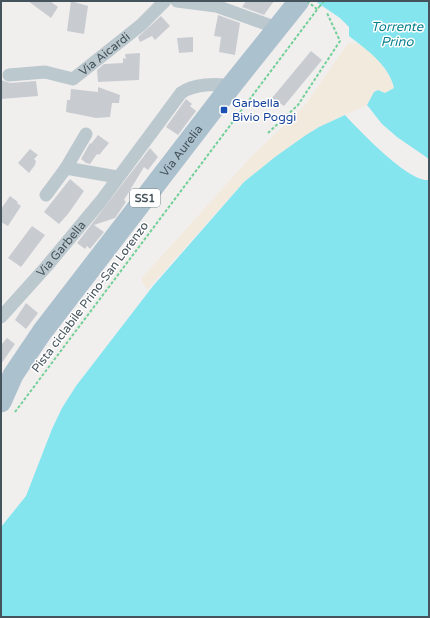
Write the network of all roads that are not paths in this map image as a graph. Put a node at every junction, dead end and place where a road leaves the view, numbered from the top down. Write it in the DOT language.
graph roads {
  1 [pos="165,1"];
  2 [pos="177,1"];
  3 [pos="299,1"];
  4 [pos="277,28"];
  5 [pos="9,75"];
  6 [pos="231,86"];
  7 [pos="86,134"];
  8 [pos="66,168"];
  9 [pos="117,177"];
  10 [pos="46,194"];
  11 [pos="1,317"];
  12 [pos="8,407"];
  1 -- 5 [label="street, Via Aicardi"];
  2 -- 4 [label="street"];
  3 -- 4 [label="main road, Via Aurelia / SS1"];
  4 -- 6 [label="main road, Via Aurelia / SS1"];
  6 -- 9 [label="street, Via Garbella"];
  6 -- 12 [label="main road, Via Aurelia / SS1"];
  7 -- 8 [label="street"];
  8 -- 9 [label="street"];
  8 -- 10 [label="street"];
  9 -- 11 [label="street, Via Garbella"];
}
